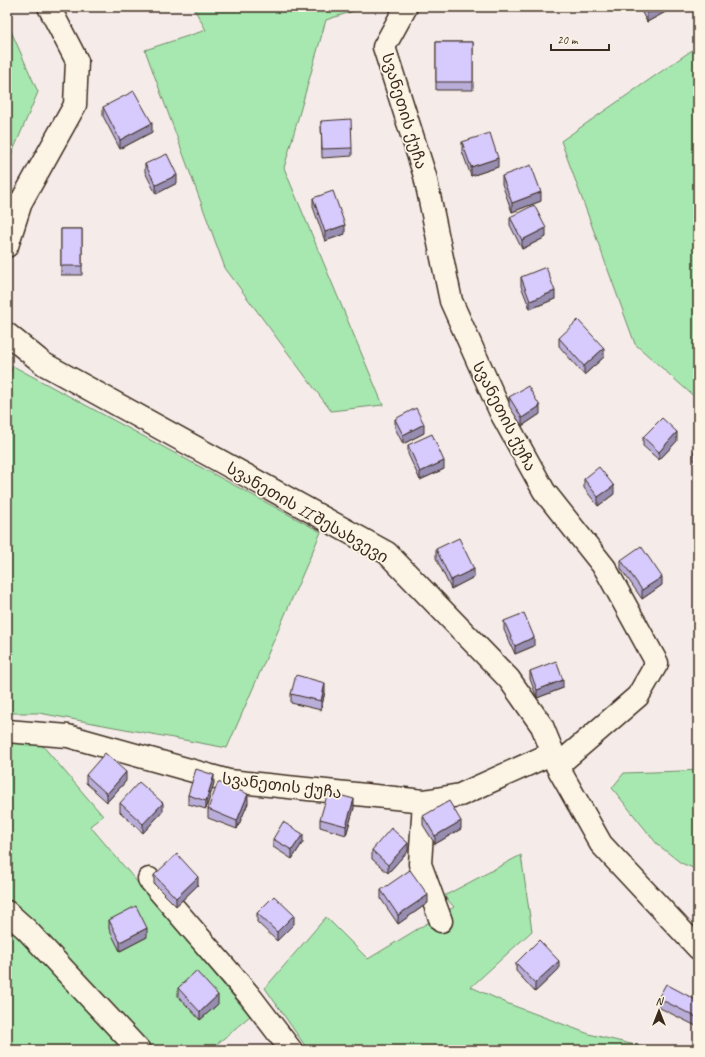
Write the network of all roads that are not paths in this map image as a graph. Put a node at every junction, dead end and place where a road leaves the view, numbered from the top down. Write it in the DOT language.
graph roads {
  1 [pos="49,7"];
  2 [pos="406,7"];
  3 [pos="7,246"];
  4 [pos="7,334"];
  5 [pos="7,731"];
  6 [pos="555,760"];
  7 [pos="424,801"];
  8 [pos="149,879"];
  9 [pos="7,912"];
  10 [pos="441,922"];
  11 [pos="698,948"];
  12 [pos="139,1050"];
  13 [pos="291,1050"];
  1 -- 3 [label="street"];
  2 -- 6 [label="street, სვანეთის ქუჩა"];
  4 -- 6 [label="street, სვანეთის II შესახვევი"];
  5 -- 7 [label="street, სვანეთის ქუჩა"];
  6 -- 7 [label="street, სვანეთის ქუჩა"];
  6 -- 11 [label="street, სვანეთის II შესახვევი"];
  7 -- 10 [label="street"];
  8 -- 13 [label="street"];
  9 -- 12 [label="street"];
}
